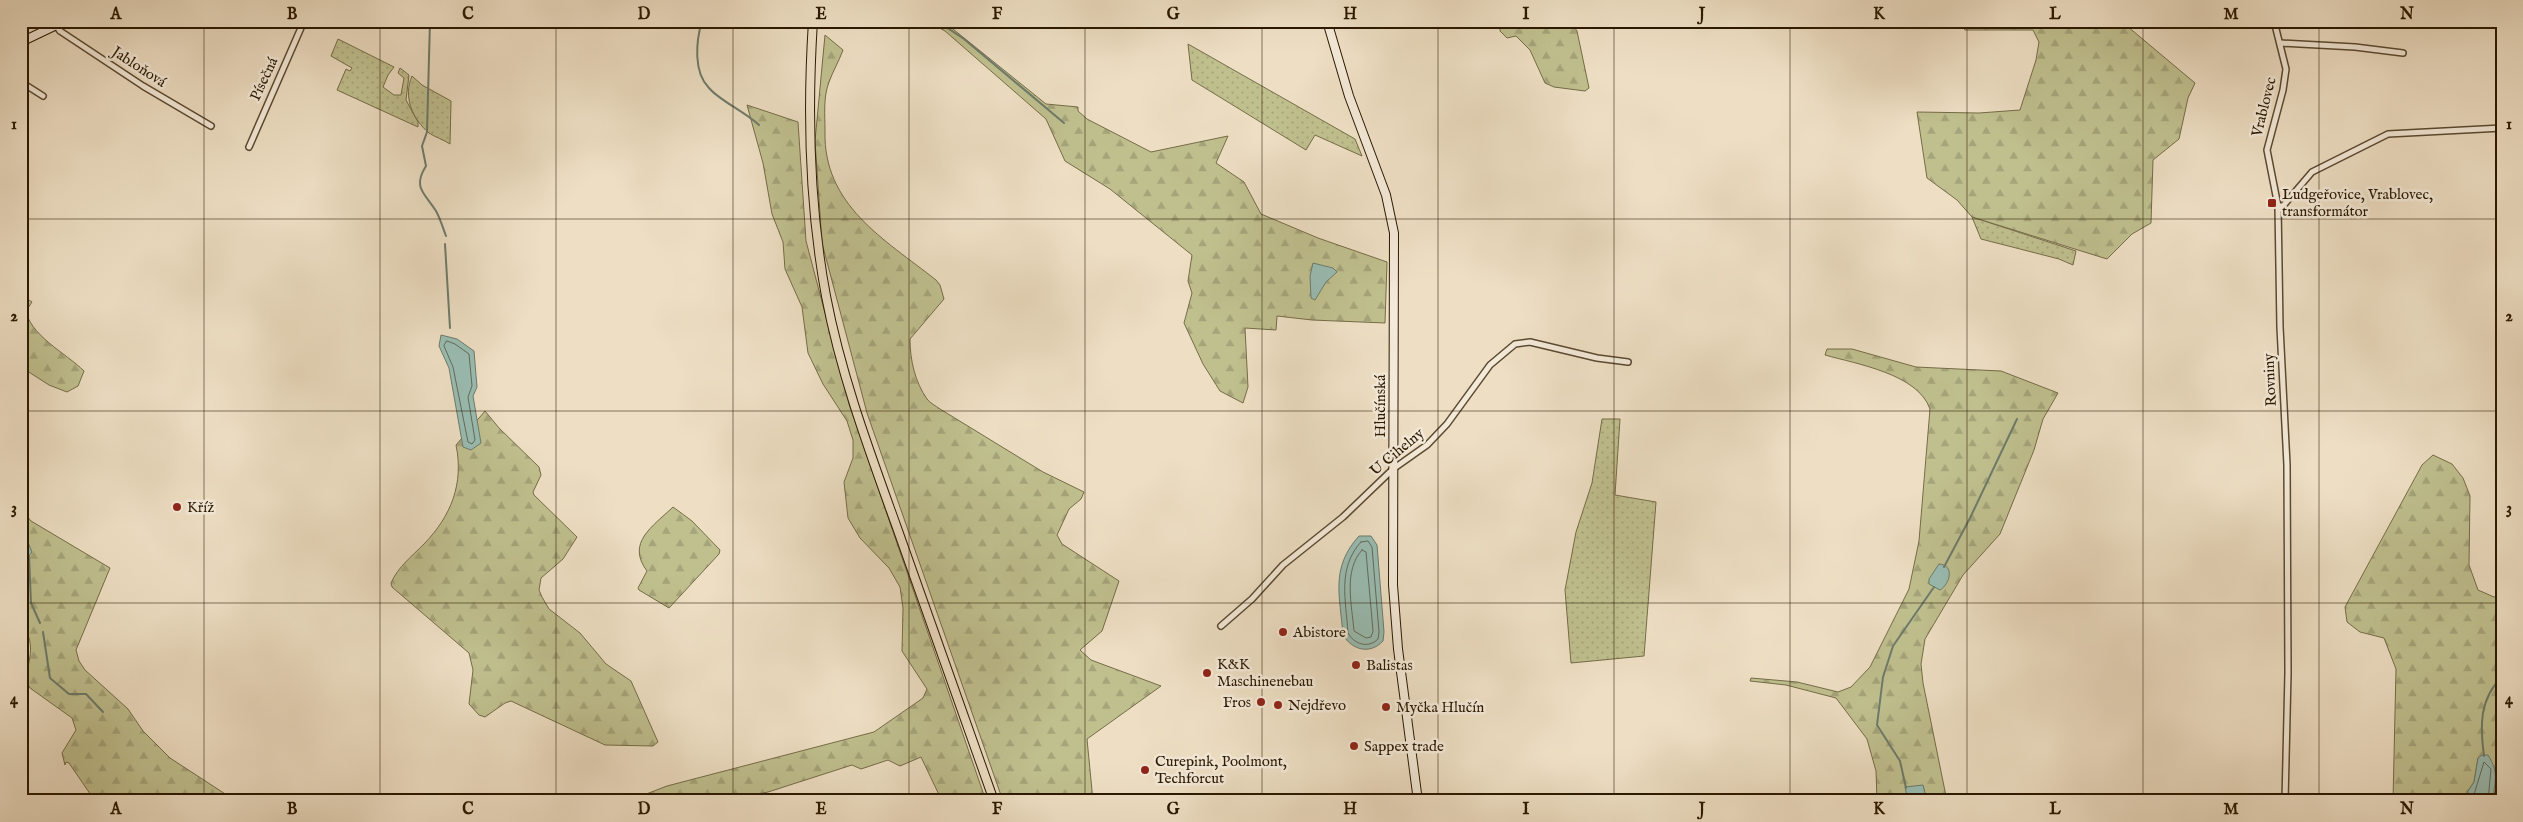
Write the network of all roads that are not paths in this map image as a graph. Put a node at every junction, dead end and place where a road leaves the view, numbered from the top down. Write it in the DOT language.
graph roads {
  1 [pos="65,21"];
  2 [pos="304,21"];
  3 [pos="813,21"];
  4 [pos="1327,21"];
  5 [pos="2274,21"];
  6 [pos="56,25"];
  7 [pos="21,42"];
  8 [pos="2280,43"];
  9 [pos="2403,53"];
  10 [pos="21,82"];
  11 [pos="43,96"];
  12 [pos="211,126"];
  13 [pos="2502,128"];
  14 [pos="249,147"];
  15 [pos="2278,206"];
  16 [pos="1628,362"];
  17 [pos="1393,469"];
  18 [pos="1221,626"];
  19 [pos="994,801"];
  20 [pos="1418,801"];
  21 [pos="2285,801"];
  1 -- 6 [label="street"];
  2 -- 14 [label="street, Písečná"];
  3 -- 19 [label="main road"];
  4 -- 17 [label="street, Hlučínská"];
  5 -- 8 [label="street, Vrablovec"];
  6 -- 7 [label="street"];
  6 -- 12 [label="street, Jabloňová"];
  8 -- 9 [label="street"];
  8 -- 15 [label="street, Vrablovec"];
  10 -- 11 [label="street"];
  13 -- 15 [label="street"];
  15 -- 21 [label="street, Rovniny"];
  16 -- 17 [label="street, U Cihelny"];
  17 -- 18 [label="street, U Cihelny"];
  17 -- 20 [label="street, Hlučínská"];
}
